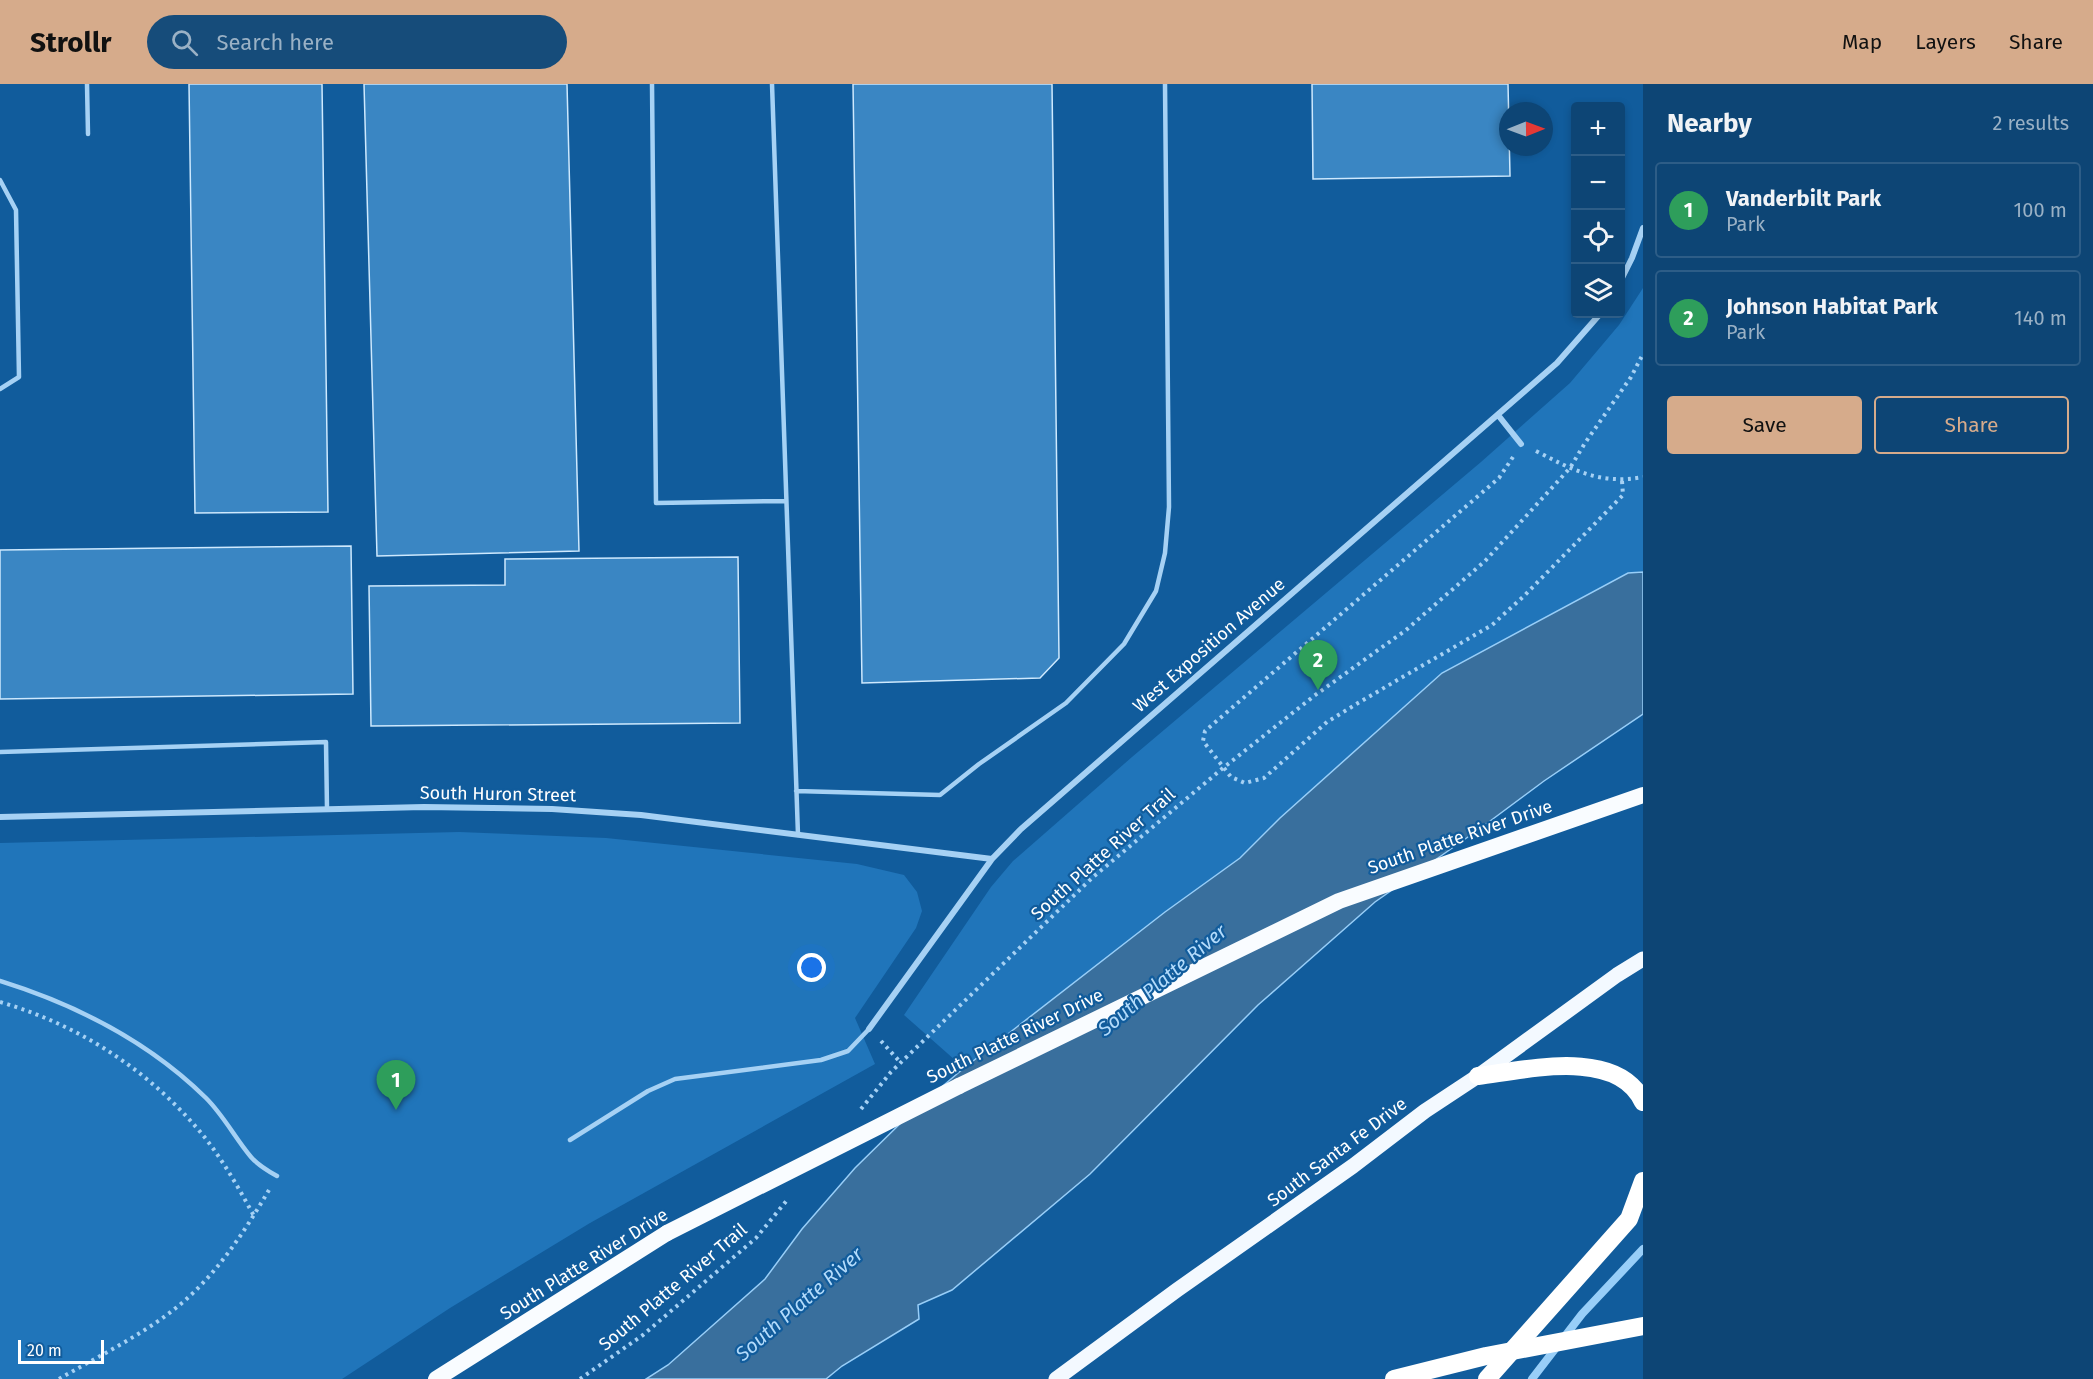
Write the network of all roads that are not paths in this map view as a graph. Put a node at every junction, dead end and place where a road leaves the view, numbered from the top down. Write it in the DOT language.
graph roads {
  1 [pos="87,84"];
  2 [pos="652,84"];
  3 [pos="771,84"];
  4 [pos="1165,84"];
  5 [pos="88,134"];
  6 [pos="0,180"];
  7 [pos="1643,228"];
  8 [pos="1625,272"];
  9 [pos="1596,318"];
  10 [pos="0,388"];
  11 [pos="1498,415"];
  12 [pos="1521,444"];
  13 [pos="786,501"];
  14 [pos="0,752"];
  15 [pos="796,791"];
  16 [pos="1643,795"];
  17 [pos="327,809"];
  18 [pos="0,817"];
  19 [pos="798,836"];
  20 [pos="992,859"];
  21 [pos="1643,959"];
  22 [pos="0,981"];
  23 [pos="869,1029"];
  24 [pos="1478,1076"];
  25 [pos="1643,1102"];
  26 [pos="570,1140"];
  27 [pos="277,1176"];
  28 [pos="1643,1180"];
  29 [pos="1643,1204"];
  30 [pos="1629,1219"];
  31 [pos="1643,1326"];
  32 [pos="436,1379"];
  33 [pos="1056,1379"];
  34 [pos="1394,1379"];
  35 [pos="1486,1379"];
  1 -- 5 [label="lane"];
  2 -- 13 [label="lane"];
  3 -- 13 [label="lane"];
  4 -- 15 [label="lane"];
  6 -- 10 [label="lane"];
  7 -- 8 [label="street"];
  9 -- 11 [label="street, West Exposition Avenue"];
  11 -- 12 [label="street"];
  11 -- 20 [label="street, West Exposition Avenue"];
  13 -- 15 [label="lane"];
  14 -- 17 [label="lane"];
  15 -- 19 [label="lane"];
  16 -- 32 [label="highway, South Platte River Drive, bridge"];
  17 -- 18 [label="street, South Huron Street"];
  17 -- 19 [label="street, South Huron Street"];
  19 -- 20 [label="street, South Huron Street"];
  20 -- 23 [label="street, West Exposition Avenue"];
  21 -- 24 [label="main road, South Santa Fe Drive"];
  22 -- 27 [label="lane"];
  23 -- 26 [label="lane"];
  24 -- 25 [label="highway"];
  24 -- 33 [label="main road, South Santa Fe Drive"];
  28 -- 30 [label="highway"];
  29 -- 30 [label="highway"];
  30 -- 35 [label="highway"];
  31 -- 34 [label="highway, bridge"];
}
